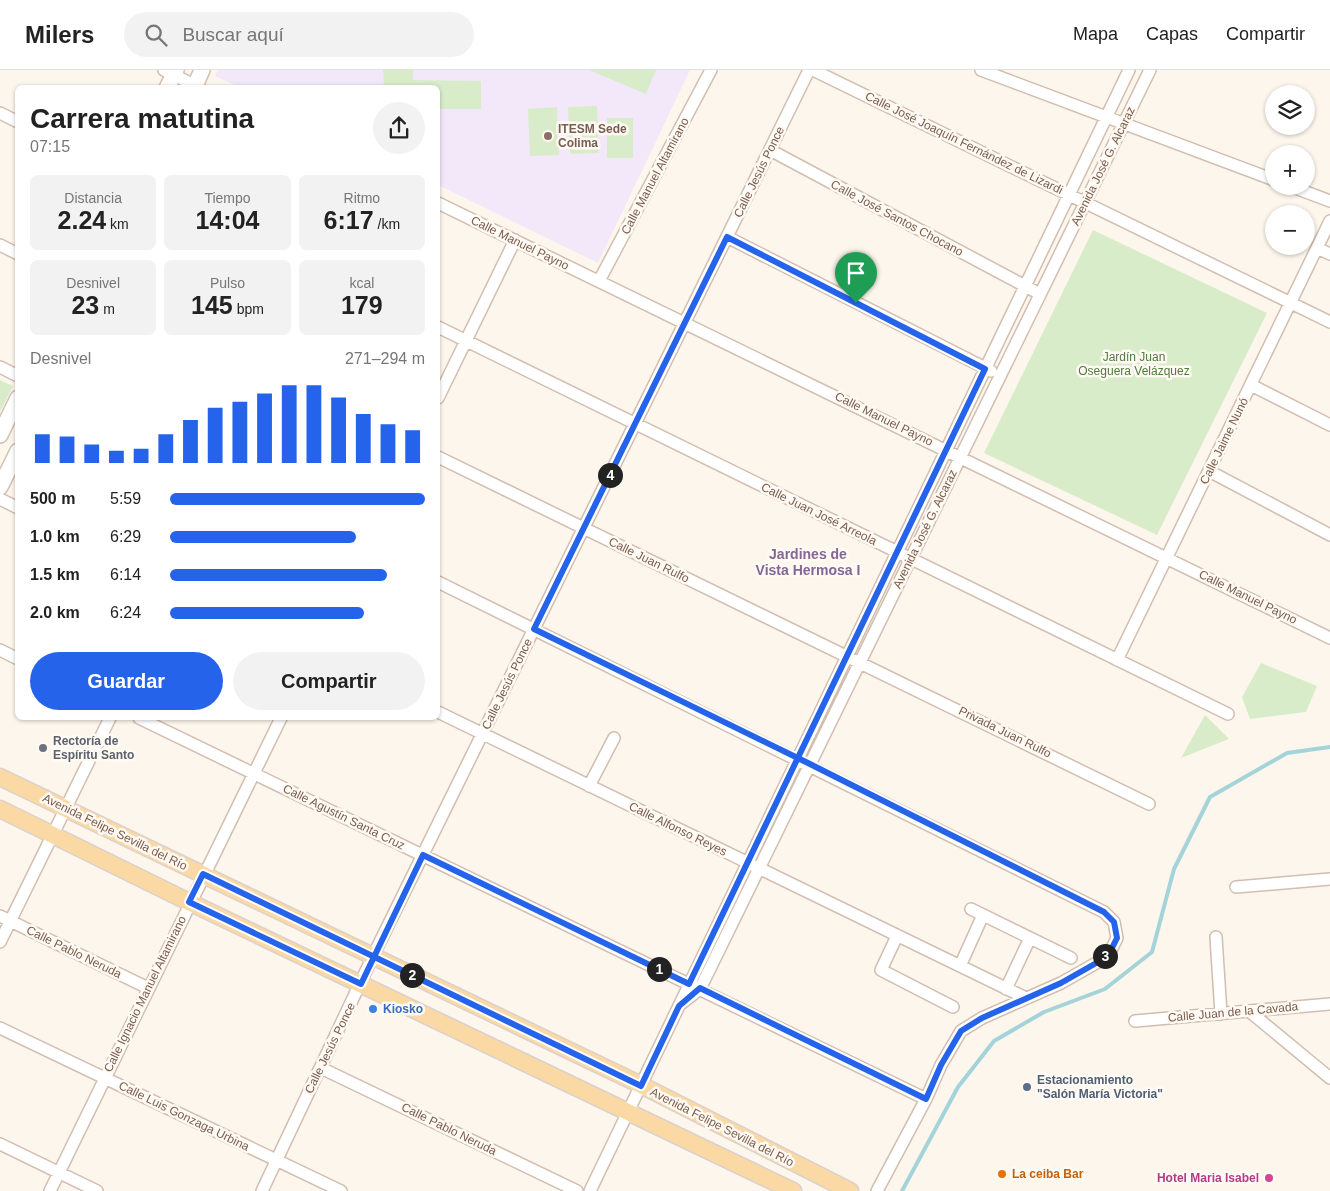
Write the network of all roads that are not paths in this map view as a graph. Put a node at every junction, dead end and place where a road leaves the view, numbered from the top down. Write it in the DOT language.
graph roads {
  1 [pos="202,70"];
  2 [pos="711,70"];
  3 [pos="811,70"];
  4 [pos="981,70"];
  5 [pos="1129,70"];
  6 [pos="1150,70"];
  7 [pos="170,76"];
  8 [pos="191,85"];
  9 [pos="197,85"];
  10 [pos="0,113"];
  11 [pos="1106,117"];
  12 [pos="15,120"];
  13 [pos="1124,124"];
  14 [pos="770,150"];
  15 [pos="1265,177"];
  16 [pos="1069,194"];
  17 [pos="1314,195"];
  18 [pos="1330,201"];
  19 [pos="1085,202"];
  20 [pos="440,203"];
  21 [pos="1330,221"];
  22 [pos="727,237"];
  23 [pos="515,240"];
  24 [pos="0,245"];
  25 [pos="1317,248"];
  26 [pos="15,252"];
  27 [pos="1330,254"];
  28 [pos="600,281"];
  29 [pos="1025,287"];
  30 [pos="1040,294"];
  31 [pos="1290,303"];
  32 [pos="1330,322"];
  33 [pos="685,323"];
  34 [pos="440,329"];
  35 [pos="466,341"];
  36 [pos="0,367"];
  37 [pos="985,369"];
  38 [pos="15,374"];
  39 [pos="1000,376"];
  40 [pos="1251,384"];
  41 [pos="440,394"];
  42 [pos="15,404"];
  43 [pos="635,424"];
  44 [pos="1330,425"];
  45 [pos="0,435"];
  46 [pos="946,450"];
  47 [pos="15,457"];
  48 [pos="961,457"];
  49 [pos="440,458"];
  50 [pos="1209,471"];
  51 [pos="0,488"];
  52 [pos="0,499"];
  53 [pos="15,506"];
  54 [pos="584,528"];
  55 [pos="1330,535"];
  56 [pos="897,552"];
  57 [pos="1167,557"];
  58 [pos="911,559"];
  59 [pos="440,583"];
  60 [pos="534,629"];
  61 [pos="1330,638"];
  62 [pos="0,650"];
  63 [pos="847,656"];
  64 [pos="15,658"];
  65 [pos="1117,660"];
  66 [pos="860,662"];
  67 [pos="440,713"];
  68 [pos="1228,714"];
  69 [pos="109,720"];
  70 [pos="143,720"];
  71 [pos="280,720"];
  72 [pos="482,734"];
  73 [pos="614,738"];
  74 [pos="798,758"];
  75 [pos="810,764"];
  76 [pos="253,773"];
  77 [pos="0,777"];
  78 [pos="588,786"];
  79 [pos="1149,804"];
  80 [pos="66,807"];
  81 [pos="0,809"];
  82 [pos="52,833"];
  83 [pos="423,855"];
  84 [pos="747,863"];
  85 [pos="759,869"];
  86 [pos="203,874"];
  87 [pos="1330,879"];
  88 [pos="1236,886"];
  89 [pos="189,902"];
  90 [pos="971,909"];
  91 [pos="983,915"];
  92 [pos="5,919"];
  93 [pos="897,936"];
  94 [pos="1216,937"];
  95 [pos="1030,938"];
  96 [pos="0,942"];
  97 [pos="373,956"];
  98 [pos="1071,958"];
  99 [pos="960,966"];
  100 [pos="361,984"];
  101 [pos="689,984"];
  102 [pos="148,988"];
  103 [pos="700,988"];
  104 [pos="1006,989"];
  105 [pos="1026,998"];
  106 [pos="1330,1004"];
  107 [pos="679,1006"];
  108 [pos="953,1007"];
  109 [pos="1250,1011"];
  110 [pos="1221,1014"];
  111 [pos="1135,1021"];
  112 [pos="0,1028"];
  113 [pos="321,1068"];
  114 [pos="104,1078"];
  115 [pos="1330,1078"];
  116 [pos="641,1086"];
  117 [pos="926,1099"];
  118 [pos="628,1113"];
  119 [pos="0,1144"];
  120 [pos="276,1160"];
  121 [pos="59,1172"];
  122 [pos="50,1191"];
  123 [pos="97,1191"];
  124 [pos="262,1191"];
  125 [pos="341,1191"];
  126 [pos="577,1191"];
  127 [pos="590,1191"];
  128 [pos="793,1191"];
  129 [pos="850,1191"];
  130 [pos="877,1191"];
  1 -- 9 [label="main road"];
  2 -- 28 [label="street, Calle Manuel Altamirano"];
  3 -- 14 [label="street, Calle Jesús Ponce"];
  3 -- 16 [label="street, Calle José Joaquín Fernández de Lizardi"];
  4 -- 11 [label="street"];
  5 -- 11 [label="street, Avenida José G. Alcaraz"];
  6 -- 13 [label="street, Avenida José G. Alcaraz"];
  7 -- 8 [label="street"];
  10 -- 12 [label="street"];
  11 -- 13 [label="street"];
  11 -- 16 [label="street, Avenida José G. Alcaraz"];
  13 -- 15 [label="street"];
  13 -- 19 [label="street, Avenida José G. Alcaraz"];
  14 -- 22 [label="street, Calle Jesús Ponce"];
  14 -- 29 [label="street, Calle José Santos Chocano"];
  16 -- 19 [label="street, Calle José Joaquín Fernández de Lizardi"];
  16 -- 29 [label="street, Avenida José G. Alcaraz"];
  17 -- 18 [label="street"];
  19 -- 30 [label="street, Avenida José G. Alcaraz"];
  19 -- 31 [label="street, Calle José Joaquín Fernández de Lizardi"];
  20 -- 23 [label="street, Calle Manuel Payno"];
  21 -- 25 [label="street, Calle Jaime Nunó"];
  22 -- 33 [label="street, Calle Jesús Ponce"];
  22 -- 37 [label="street"];
  23 -- 28 [label="street, Calle Manuel Payno"];
  23 -- 35 [label="street"];
  24 -- 26 [label="street"];
  25 -- 27 [label="street"];
  25 -- 31 [label="street, Calle Jaime Nunó"];
  28 -- 33 [label="street, Calle Manuel Payno"];
  29 -- 30 [label="street, Calle José Santos Chocano"];
  29 -- 37 [label="street, Avenida José G. Alcaraz"];
  30 -- 39 [label="street, Avenida José G. Alcaraz"];
  31 -- 32 [label="street, Calle José Joaquín Fernández de Lizardi"];
  31 -- 40 [label="street, Calle Jaime Nunó"];
  33 -- 43 [label="street, Calle Jesús Ponce"];
  33 -- 46 [label="street, Calle Manuel Payno"];
  34 -- 35 [label="street, Calle Juan José Arreola"];
  35 -- 41 [label="street"];
  35 -- 43 [label="street, Calle Juan José Arreola"];
  36 -- 38 [label="street"];
  37 -- 39 [label="street"];
  37 -- 46 [label="street, Avenida José G. Alcaraz"];
  39 -- 48 [label="street, Avenida José G. Alcaraz"];
  40 -- 44 [label="street"];
  40 -- 50 [label="street, Calle Jaime Nunó"];
  42 -- 45 [label="main road"];
  43 -- 54 [label="street, Calle Jesús Ponce"];
  43 -- 56 [label="street, Calle Juan José Arreola"];
  46 -- 48 [label="street, Calle Manuel Payno"];
  46 -- 56 [label="street, Avenida José G. Alcaraz"];
  47 -- 51 [label="main road"];
  48 -- 57 [label="street, Calle Manuel Payno"];
  48 -- 58 [label="street, Avenida José G. Alcaraz"];
  49 -- 54 [label="street, Calle Juan Rulfo"];
  50 -- 55 [label="street"];
  50 -- 57 [label="street, Calle Jaime Nunó"];
  52 -- 53 [label="street"];
  54 -- 60 [label="street, Calle Jesús Ponce"];
  54 -- 63 [label="street, Calle Juan Rulfo"];
  56 -- 58 [label="street, Calle Juan José Arreola"];
  56 -- 63 [label="street, Avenida José G. Alcaraz"];
  57 -- 61 [label="street, Calle Manuel Payno"];
  57 -- 65 [label="street, Calle Jaime Nunó"];
  58 -- 65 [label="street, Calle Juan José Arreola"];
  58 -- 66 [label="street, Avenida José G. Alcaraz"];
  59 -- 60 [label="street"];
  60 -- 72 [label="street, Calle Jesús Ponce"];
  60 -- 74 [label="street"];
  62 -- 64 [label="street"];
  63 -- 66 [label="street, Calle Juan Rulfo"];
  63 -- 74 [label="street, Avenida José G. Alcaraz"];
  65 -- 68 [label="street, Calle Juan José Arreola"];
  66 -- 75 [label="street, Avenida José G. Alcaraz"];
  66 -- 79 [label="street, Privada Juan Rulfo"];
  67 -- 72 [label="street, Calle Alfonso Reyes"];
  69 -- 80 [label="street"];
  70 -- 76 [label="street, Calle Agustín Santa Cruz"];
  71 -- 76 [label="street, Calle Ignacio Manuel Altamirano"];
  72 -- 78 [label="street, Calle Alfonso Reyes"];
  72 -- 83 [label="street, Calle Jesús Ponce"];
  73 -- 78 [label="street"];
  74 -- 75 [label="street"];
  74 -- 84 [label="street, Avenida José G. Alcaraz"];
  75 -- 85 [label="street, Avenida José G. Alcaraz"];
  75 -- 105 [label="street"];
  76 -- 83 [label="street, Calle Agustín Santa Cruz"];
  76 -- 86 [label="street, Calle Ignacio Manuel Altamirano"];
  77 -- 80 [label="main road, Avenida Felipe Sevilla del Río"];
  78 -- 84 [label="street, Calle Alfonso Reyes"];
  80 -- 82 [label="street"];
  80 -- 86 [label="main road, Avenida Felipe Sevilla del Río"];
  81 -- 82 [label="main road, Avenida Felipe Sevilla del Río"];
  82 -- 89 [label="main road, Avenida Felipe Sevilla del Río"];
  82 -- 92 [label="street"];
  83 -- 97 [label="street, Calle Jesús Ponce"];
  83 -- 101 [label="street, Calle Agustín Santa Cruz"];
  84 -- 85 [label="street, Calle Alfonso Reyes"];
  84 -- 101 [label="street, Avenida José G. Alcaraz"];
  85 -- 93 [label="street, Calle Alfonso Reyes"];
  85 -- 103 [label="street, Avenida José G. Alcaraz"];
  86 -- 89 [label="street, Calle Ignacio Manuel Altamirano"];
  86 -- 97 [label="main road, Avenida Felipe Sevilla del Río"];
  87 -- 88 [label="street"];
  89 -- 100 [label="main road, Avenida Felipe Sevilla del Río"];
  89 -- 102 [label="street, Calle Ignacio Manuel Altamirano"];
  90 -- 91 [label="street"];
  91 -- 95 [label="street"];
  91 -- 99 [label="street"];
  92 -- 96 [label="street"];
  92 -- 102 [label="street, Calle Pablo Neruda"];
  93 -- 99 [label="street, Calle Alfonso Reyes"];
  93 -- 108 [label="street"];
  94 -- 110 [label="street"];
  95 -- 98 [label="street"];
  95 -- 104 [label="street"];
  97 -- 100 [label="street, Calle Jesús Ponce"];
  97 -- 116 [label="main road, Avenida Felipe Sevilla del Río"];
  99 -- 104 [label="street, Calle Alfonso Reyes"];
  100 -- 113 [label="street, Calle Jesús Ponce"];
  100 -- 118 [label="main road, Avenida Felipe Sevilla del Río"];
  101 -- 103 [label="street, Calle Agustín Santa Cruz"];
  101 -- 107 [label="street, Avenida José G. Alcaraz"];
  102 -- 114 [label="street, Calle Ignacio Manuel Altamirano"];
  103 -- 107 [label="street"];
  103 -- 117 [label="street, Calle Agustín Santa Cruz"];
  104 -- 105 [label="street, Calle Alfonso Reyes"];
  105 -- 117 [label="street"];
  106 -- 109 [label="street, Calle Juan de la Cavada"];
  107 -- 116 [label="street, Avenida José G. Alcaraz"];
  109 -- 110 [label="street, Calle Juan de la Cavada"];
  109 -- 115 [label="street"];
  110 -- 111 [label="street, Calle Juan de la Cavada"];
  112 -- 114 [label="street, Calle Luis Gonzaga Urbina"];
  113 -- 120 [label="street, Calle Jesús Ponce"];
  113 -- 126 [label="street, Calle Pablo Neruda"];
  114 -- 120 [label="street, Calle Luis Gonzaga Urbina"];
  114 -- 121 [label="street, Calle Ignacio Manuel Altamirano"];
  116 -- 118 [label="street, Avenida José G. Alcaraz"];
  116 -- 129 [label="main road, Avenida Felipe Sevilla del Río"];
  117 -- 130 [label="street"];
  118 -- 127 [label="street, Avenida José G. Alcaraz"];
  118 -- 128 [label="main road, Avenida Felipe Sevilla del Río"];
  119 -- 121 [label="street"];
  120 -- 124 [label="street, Calle Jesús Ponce"];
  120 -- 125 [label="street, Calle Luis Gonzaga Urbina"];
  121 -- 122 [label="street, Calle Ignacio Manuel Altamirano"];
  121 -- 123 [label="street"];
}
